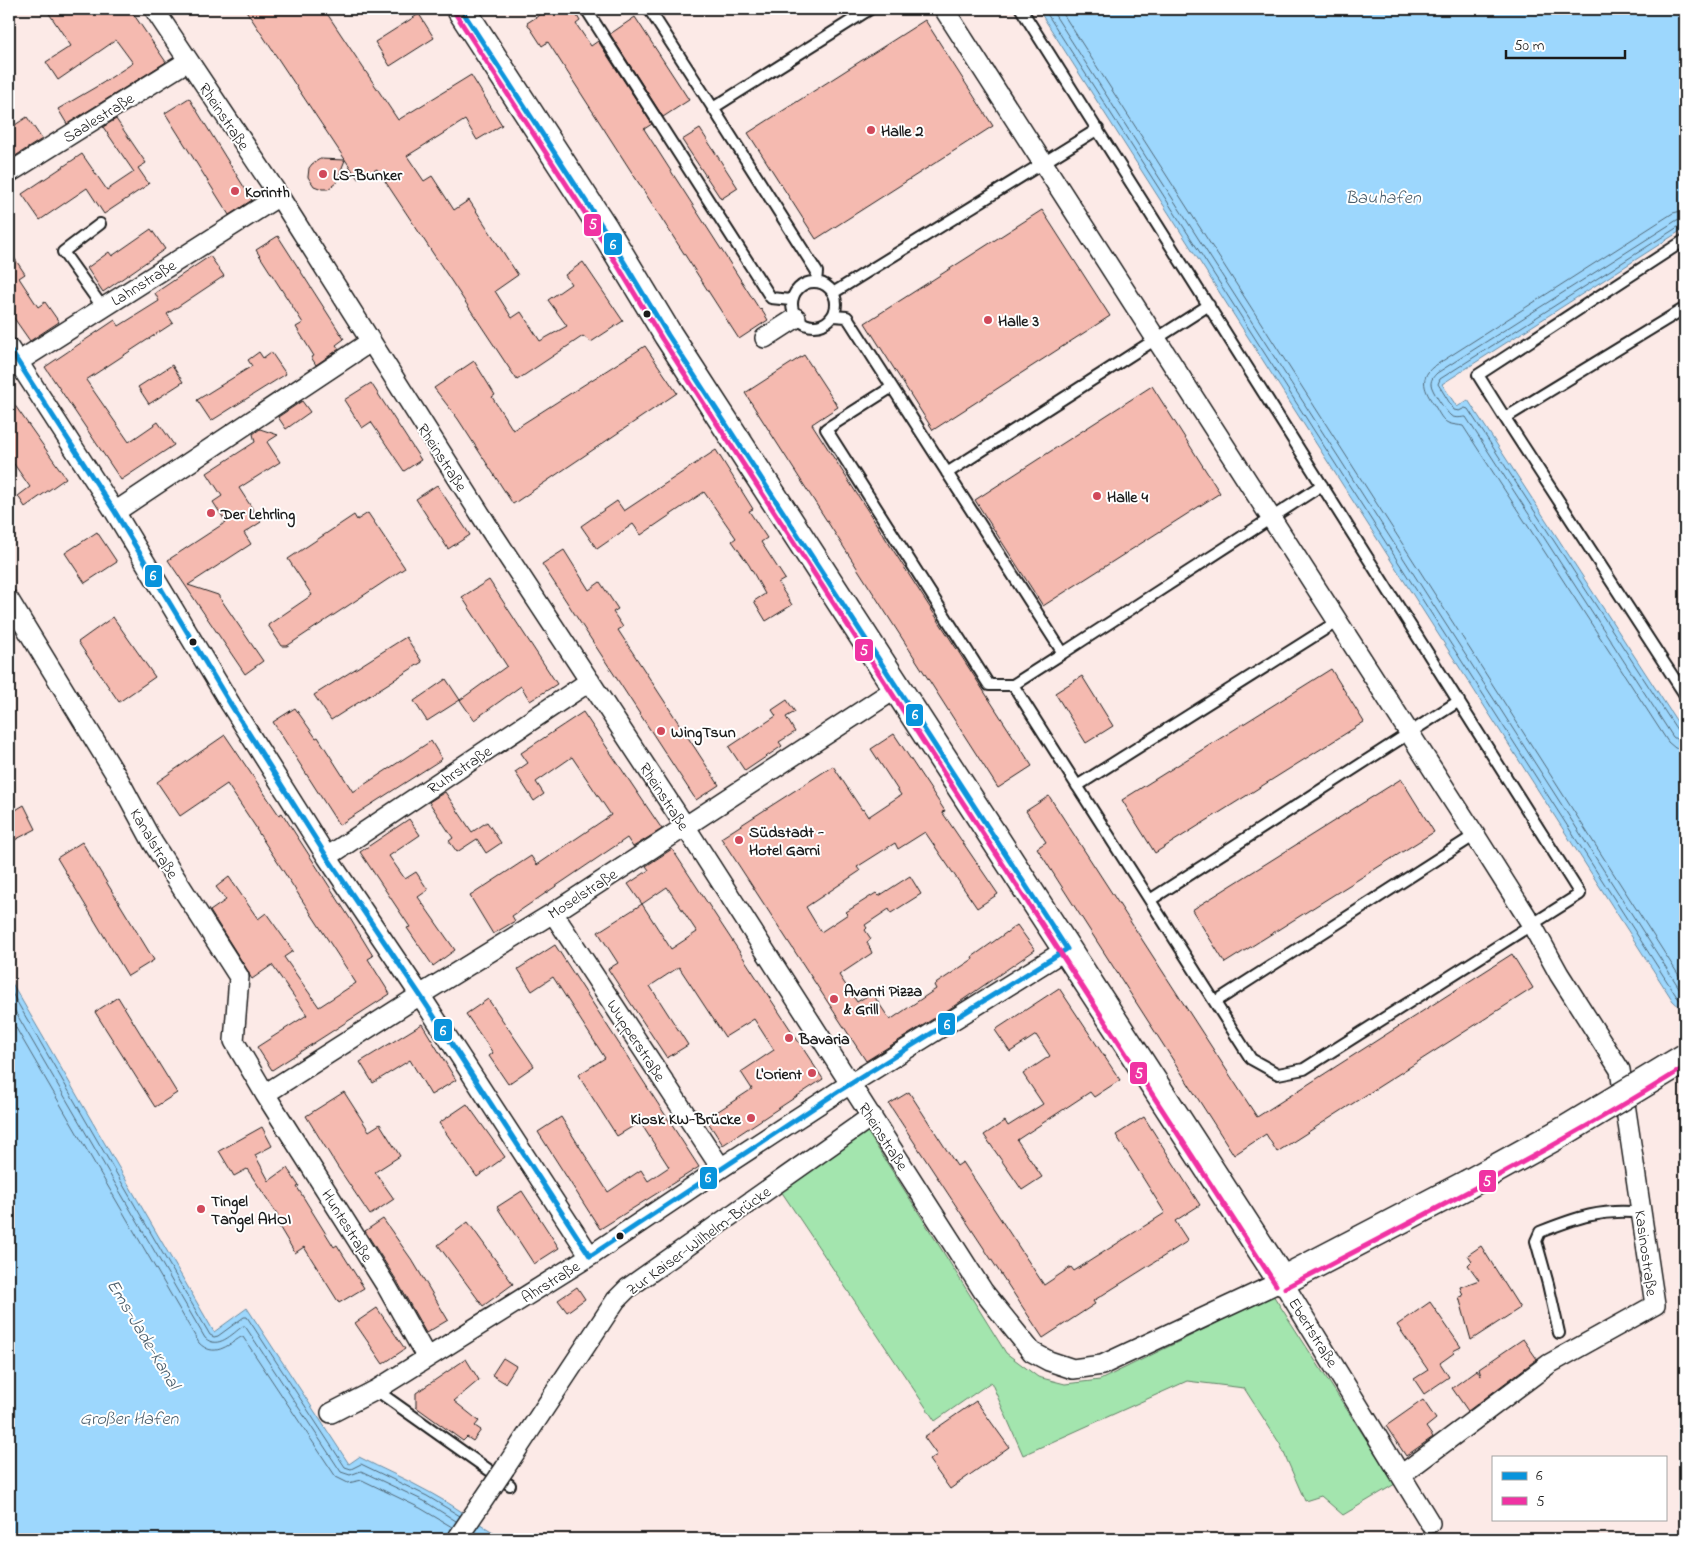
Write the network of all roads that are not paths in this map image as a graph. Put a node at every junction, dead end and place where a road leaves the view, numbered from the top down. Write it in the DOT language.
graph roads {
  1 [pos="154,9"];
  2 [pos="461,9"];
  3 [pos="586,9"];
  4 [pos="649,9"];
  5 [pos="870,9"];
  6 [pos="944,9"];
  7 [pos="1021,9"];
  8 [pos="188,62"];
  9 [pos="712,108"];
  10 [pos="1098,129"];
  11 [pos="1043,163"];
  12 [pos="9,173"];
  13 [pos="279,196"];
  14 [pos="100,224"];
  15 [pos="1685,240"];
  16 [pos="816,282"];
  17 [pos="833,293"];
  18 [pos="792,300"];
  19 [pos="1209,305"];
  20 [pos="103,308"];
  21 [pos="1685,308"];
  22 [pos="833,316"];
  23 [pos="796,318"];
  24 [pos="765,338"];
  25 [pos="1156,339"];
  26 [pos="370,342"];
  27 [pos="12,360"];
  28 [pos="892,387"];
  29 [pos="1505,418"];
  30 [pos="947,473"];
  31 [pos="1322,485"];
  32 [pos="115,512"];
  33 [pos="1272,518"];
  34 [pos="9,600"];
  35 [pos="1338,621"];
  36 [pos="1063,653"];
  37 [pos="590,681"];
  38 [pos="1012,686"];
  39 [pos="898,688"];
  40 [pos="1685,695"];
  41 [pos="1459,701"];
  42 [pos="1410,733"];
  43 [pos="1077,786"];
  44 [pos="685,826"];
  45 [pos="1475,835"];
  46 [pos="327,857"];
  47 [pos="1150,900"];
  48 [pos="553,913"];
  49 [pos="1532,925"];
  50 [pos="1068,949"];
  51 [pos="420,994"];
  52 [pos="1215,1002"];
  53 [pos="1685,1058"];
  54 [pos="850,1084"];
  55 [pos="264,1094"];
  56 [pos="872,1116"];
  57 [pos="721,1168"];
  58 [pos="1642,1213"];
  59 [pos="590,1256"];
  60 [pos="1282,1280"];
  61 [pos="1559,1333"];
  62 [pos="427,1358"];
  63 [pos="376,1390"];
  64 [pos="330,1413"];
  65 [pos="1401,1474"];
  66 [pos="507,1476"];
  67 [pos="1430,1523"];
  68 [pos="457,1539"];
  1 -- 8 [label="street, Rheinstraße"];
  2 -- 39 [label="street, Ebertstraße"];
  3 -- 18 [label="lane"];
  4 -- 9 [label="lane"];
  5 -- 9 [label="lane"];
  6 -- 11 [label="street, Kasinostraße"];
  7 -- 10 [label="lane"];
  8 -- 12 [label="street, Saalestraße"];
  8 -- 13 [label="street, Rheinstraße"];
  9 -- 16 [label="lane"];
  10 -- 11 [label="lane"];
  10 -- 19 [label="lane"];
  11 -- 17 [label="lane"];
  11 -- 25 [label="street, Kasinostraße"];
  13 -- 20 [label="street, Lahnstraße"];
  13 -- 26 [label="street, Rheinstraße"];
  14 -- 20 [label="lane"];
  15 -- 29 [label="lane"];
  16 -- 17 [label="lane"];
  16 -- 18 [label="lane"];
  17 -- 22 [label="lane"];
  18 -- 23 [label="lane"];
  19 -- 25 [label="lane"];
  19 -- 31 [label="lane"];
  20 -- 27 [label="street, Lahnstraße"];
  21 -- 29 [label="lane"];
  22 -- 23 [label="lane"];
  22 -- 28 [label="lane"];
  23 -- 24 [label="street"];
  25 -- 30 [label="lane"];
  25 -- 33 [label="street, Kasinostraße"];
  26 -- 32 [label="street"];
  26 -- 37 [label="street, Rheinstraße"];
  27 -- 32 [label="street"];
  28 -- 30 [label="lane"];
  28 -- 38 [label="lane"];
  29 -- 40 [label="lane"];
  30 -- 36 [label="lane"];
  31 -- 33 [label="lane"];
  31 -- 41 [label="lane"];
  32 -- 46 [label="street"];
  33 -- 35 [label="street, Kasinostraße"];
  33 -- 36 [label="lane"];
  34 -- 55 [label="street, Kanalstraße"];
  35 -- 42 [label="street, Kasinostraße"];
  35 -- 43 [label="lane"];
  36 -- 38 [label="lane"];
  37 -- 44 [label="street, Rheinstraße"];
  37 -- 46 [label="street, Ruhrstraße"];
  38 -- 43 [label="lane"];
  39 -- 44 [label="street, Moselstraße"];
  39 -- 50 [label="street, Ebertstraße"];
  41 -- 42 [label="lane"];
  41 -- 49 [label="lane"];
  42 -- 45 [label="street, Kasinostraße"];
  42 -- 47 [label="lane"];
  43 -- 47 [label="lane"];
  44 -- 48 [label="street, Moselstraße"];
  44 -- 54 [label="street, Rheinstraße"];
  45 -- 49 [label="street, Kasinostraße"];
  45 -- 52 [label="lane"];
  46 -- 51 [label="street"];
  47 -- 52 [label="lane"];
  48 -- 51 [label="street, Moselstraße"];
  48 -- 57 [label="street, Wupperstraße"];
  49 -- 52 [label="lane"];
  49 -- 58 [label="street, Kasinostraße"];
  50 -- 54 [label="street, Ahrstraße"];
  50 -- 60 [label="street, Ebertstraße"];
  51 -- 55 [label="street, Moselstraße"];
  51 -- 59 [label="street"];
  53 -- 60 [label="street, bridge"];
  54 -- 56 [label="street, Rheinstraße"];
  54 -- 57 [label="street, Ahrstraße"];
  55 -- 62 [label="street, Huntestraße"];
  56 -- 60 [label="street, Rheinstraße"];
  56 -- 66 [label="street, Zur Kaiser-Wilhelm-Brücke"];
  57 -- 59 [label="street, Ahrstraße"];
  58 -- 61 [label="lane"];
  58 -- 65 [label="street, Kasinostraße"];
  59 -- 62 [label="street, Ahrstraße"];
  60 -- 65 [label="street, Ebertstraße"];
  62 -- 63 [label="street, Ahrstraße"];
  63 -- 64 [label="street, Ahrstraße"];
  63 -- 66 [label="lane"];
  65 -- 67 [label="street, Ebertstraße"];
  66 -- 68 [label="street, Zur Kaiser-Wilhelm-Brücke, bridge"];
}
